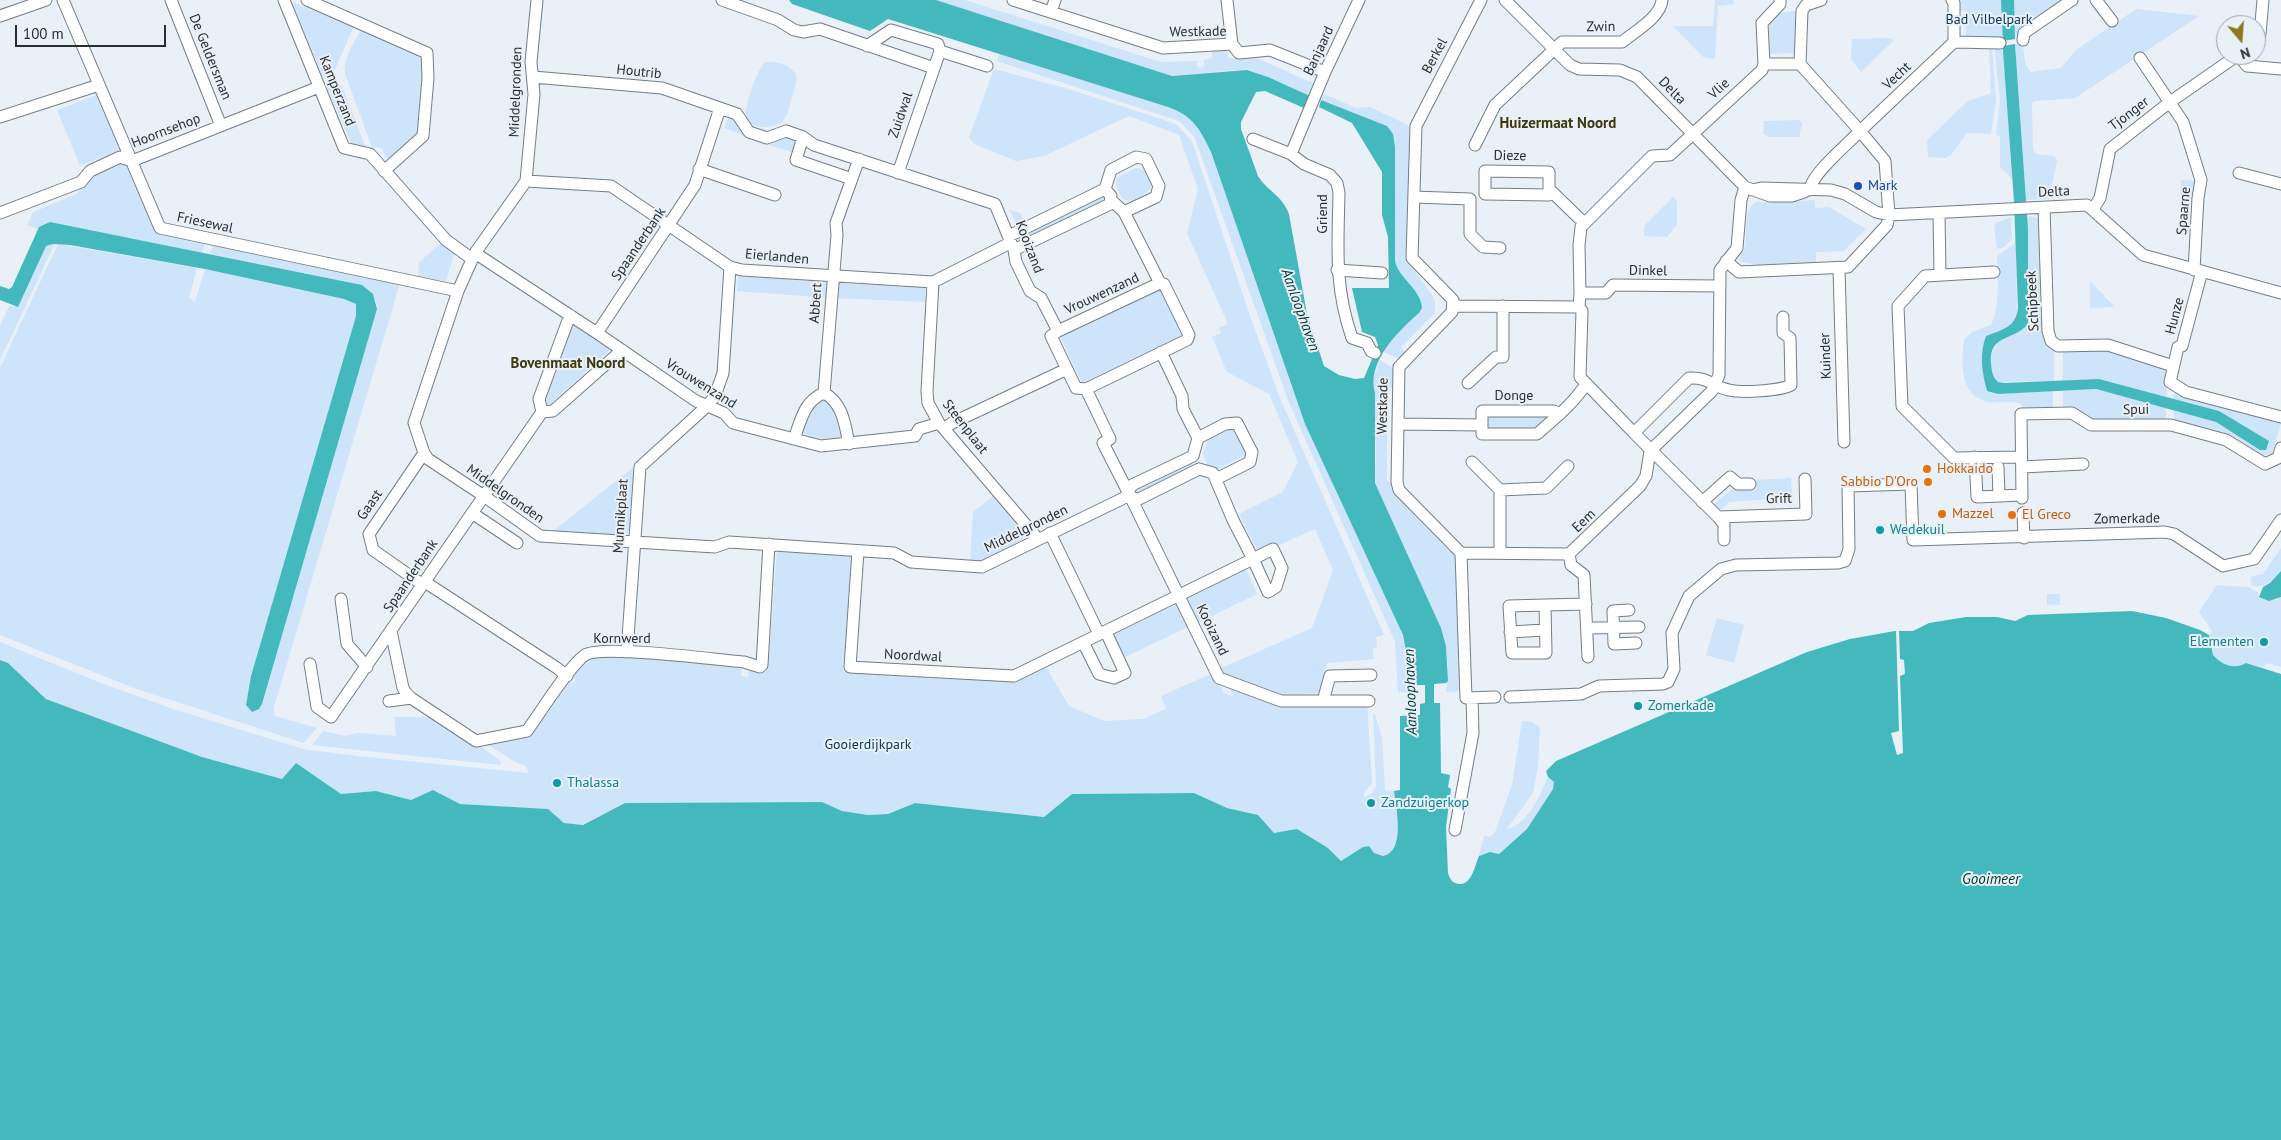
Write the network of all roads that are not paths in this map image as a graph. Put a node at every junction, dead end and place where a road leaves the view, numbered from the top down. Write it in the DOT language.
graph roads {
  1 [pos="46,0"];
  2 [pos="62,0"];
  3 [pos="171,0"];
  4 [pos="284,0"];
  5 [pos="307,0"];
  6 [pos="537,0"];
  7 [pos="722,0"];
  8 [pos="1013,0"];
  9 [pos="1055,0"];
  10 [pos="1227,0"];
  11 [pos="1359,0"];
  12 [pos="1481,0"];
  13 [pos="1505,0"];
  14 [pos="1662,0"];
  15 [pos="1780,0"];
  16 [pos="1821,0"];
  17 [pos="1952,0"];
  18 [pos="2072,0"];
  19 [pos="2096,0"];
  20 [pos="2263,0"];
  21 [pos="1051,12"];
  22 [pos="2262,15"];
  23 [pos="0,16"];
  24 [pos="2112,21"];
  25 [pos="2023,40"];
  26 [pos="1954,42"];
  27 [pos="2000,43"];
  28 [pos="1232,44"];
  29 [pos="867,46"];
  30 [pos="1554,49"];
  31 [pos="940,51"];
  32 [pos="2140,58"];
  33 [pos="1764,64"];
  34 [pos="1800,64"];
  35 [pos="2224,65"];
  36 [pos="2246,65"];
  37 [pos="987,66"];
  38 [pos="934,68"];
  39 [pos="2281,69"];
  40 [pos="1324,72"];
  41 [pos="533,77"];
  42 [pos="99,84"];
  43 [pos="319,87"];
  44 [pos="2170,102"];
  45 [pos="720,108"];
  46 [pos="0,117"];
  47 [pos="221,126"];
  48 [pos="786,131"];
  49 [pos="1860,131"];
  50 [pos="1691,133"];
  51 [pos="803,137"];
  52 [pos="1253,139"];
  53 [pos="1475,145"];
  54 [pos="1291,154"];
  55 [pos="859,159"];
  56 [pos="132,161"];
  57 [pos="699,169"];
  58 [pos="384,171"];
  59 [pos="898,173"];
  60 [pos="2239,173"];
  61 [pos="852,179"];
  62 [pos="526,181"];
  63 [pos="2281,184"];
  64 [pos="1105,189"];
  65 [pos="1749,189"];
  66 [pos="1549,190"];
  67 [pos="1810,190"];
  68 [pos="775,195"];
  69 [pos="1414,197"];
  70 [pos="1111,200"];
  71 [pos="2044,208"];
  72 [pos="2093,209"];
  73 [pos="1124,212"];
  74 [pos="0,213"];
  75 [pos="1939,213"];
  76 [pos="1889,214"];
  77 [pos="1584,222"];
  78 [pos="669,226"];
  79 [pos="1011,243"];
  80 [pos="1500,248"];
  81 [pos="473,256"];
  82 [pos="1726,261"];
  83 [pos="730,267"];
  84 [pos="1839,269"];
  85 [pos="1337,270"];
  86 [pos="2198,271"];
  87 [pos="1382,272"];
  88 [pos="1994,272"];
  89 [pos="1940,274"];
  90 [pos="833,276"];
  91 [pos="933,282"];
  92 [pos="1160,283"];
  93 [pos="1720,286"];
  94 [pos="458,291"];
  95 [pos="2281,292"];
  96 [pos="1580,293"];
  97 [pos="1453,306"];
  98 [pos="1503,306"];
  99 [pos="1580,307"];
  100 [pos="570,315"];
  101 [pos="1783,317"];
  102 [pos="1058,331"];
  103 [pos="598,333"];
  104 [pos="622,350"];
  105 [pos="1161,352"];
  106 [pos="1375,353"];
  107 [pos="2173,366"];
  108 [pos="1066,370"];
  109 [pos="1468,383"];
  110 [pos="1586,384"];
  111 [pos="1716,384"];
  112 [pos="1086,389"];
  113 [pos="824,393"];
  114 [pos="707,406"];
  115 [pos="542,412"];
  116 [pos="1560,414"];
  117 [pos="2281,418"];
  118 [pos="1398,424"];
  119 [pos="942,425"];
  120 [pos="1482,425"];
  121 [pos="1634,433"];
  122 [pos="1198,438"];
  123 [pos="794,439"];
  124 [pos="1844,442"];
  125 [pos="848,444"];
  126 [pos="2281,448"];
  127 [pos="1650,451"];
  128 [pos="424,453"];
  129 [pos="1193,456"];
  130 [pos="1975,457"];
  131 [pos="1472,462"];
  132 [pos="2021,462"];
  133 [pos="2083,464"];
  134 [pos="1568,466"];
  135 [pos="1998,467"];
  136 [pos="1199,469"];
  137 [pos="1216,479"];
  138 [pos="1805,479"];
  139 [pos="1750,484"];
  140 [pos="1500,490"];
  141 [pos="1130,495"];
  142 [pos="484,496"];
  143 [pos="1999,496"];
  144 [pos="1702,502"];
  145 [pos="472,513"];
  146 [pos="2023,513"];
  147 [pos="1718,517"];
  148 [pos="2281,520"];
  149 [pos="1050,533"];
  150 [pos="2024,538"];
  151 [pos="1038,539"];
  152 [pos="1724,540"];
  153 [pos="635,543"];
  154 [pos="517,544"];
  155 [pos="769,544"];
  156 [pos="858,552"];
  157 [pos="1461,553"];
  158 [pos="1500,554"];
  159 [pos="1569,554"];
  160 [pos="424,583"];
  161 [pos="1178,595"];
  162 [pos="341,599"];
  163 [pos="1586,604"];
  164 [pos="1544,605"];
  165 [pos="1629,610"];
  166 [pos="1614,627"];
  167 [pos="1639,627"];
  168 [pos="1587,628"];
  169 [pos="1545,630"];
  170 [pos="391,631"];
  171 [pos="1510,632"];
  172 [pos="1102,633"];
  173 [pos="1083,642"];
  174 [pos="1636,643"];
  175 [pos="627,652"];
  176 [pos="1588,657"];
  177 [pos="310,664"];
  178 [pos="367,667"];
  179 [pos="1371,675"];
  180 [pos="567,676"];
  181 [pos="1510,696"];
  182 [pos="1495,697"];
  183 [pos="411,698"];
  184 [pos="1469,698"];
  185 [pos="1369,700"];
  186 [pos="389,701"];
  187 [pos="1323,701"];
  188 [pos="1455,830"];
  1 -- 23 [label="street"];
  2 -- 42 [label="street, Friesewal"];
  3 -- 47 [label="street, De Geldersman"];
  4 -- 43 [label="street, Kamperzand"];
  5 -- 58 [label="street"];
  6 -- 41 [label="street, Middelgronden"];
  7 -- 29 [label="street"];
  8 -- 21 [label="street, Westkade"];
  9 -- 21 [label="street"];
  10 -- 28 [label="street"];
  11 -- 40 [label="street, Banjaard"];
  12 -- 69 [label="street, Berkel"];
  13 -- 30 [label="street, Delta"];
  14 -- 30 [label="street, Zwin"];
  15 -- 33 [label="street"];
  16 -- 34 [label="street"];
  17 -- 26 [label="street"];
  18 -- 25 [label="street"];
  19 -- 24 [label="street"];
  20 -- 22 [label="street"];
  21 -- 28 [label="street, Westkade"];
  26 -- 27 [label="street"];
  26 -- 49 [label="street, Vecht"];
  28 -- 40 [label="street, Westkade"];
  29 -- 31 [label="street"];
  29 -- 38 [label="street"];
  30 -- 50 [label="street, Delta"];
  30 -- 53 [label="street"];
  31 -- 37 [label="street"];
  31 -- 38 [label="street, Zuidwal"];
  32 -- 44 [label="street, Tjonger"];
  33 -- 34 [label="street"];
  33 -- 50 [label="street, Vlie"];
  34 -- 49 [label="street"];
  35 -- 44 [label="street, Tjonger"];
  36 -- 39 [label="street"];
  38 -- 59 [label="street, Zuidwal"];
  40 -- 54 [label="street, Banjaard"];
  41 -- 45 [label="street, Houtrib"];
  41 -- 62 [label="street, Middelgronden"];
  42 -- 46 [label="street"];
  42 -- 56 [label="street, Friesewal"];
  43 -- 47 [label="street, Hoornsehop"];
  43 -- 58 [label="street, Kamperzand"];
  44 -- 72 [label="street, Tjonger"];
  44 -- 86 [label="street, Spaarne"];
  45 -- 48 [label="street, Houtrib"];
  45 -- 57 [label="street, Spaanderbank"];
  47 -- 56 [label="street, Hoornsehop"];
  48 -- 51 [label="street, Kooizand"];
  49 -- 67 [label="street"];
  49 -- 76 [label="street"];
  50 -- 65 [label="street, Delta"];
  50 -- 77 [label="street"];
  51 -- 55 [label="street, Kooizand"];
  51 -- 61 [label="street"];
  52 -- 54 [label="street, Griend"];
  54 -- 85 [label="street, Griend"];
  55 -- 59 [label="street, Kooizand"];
  55 -- 61 [label="street, Abbert"];
  56 -- 74 [label="street, Hoornsehop"];
  56 -- 94 [label="street, Friesewal"];
  57 -- 68 [label="street"];
  57 -- 78 [label="street, Spaanderbank"];
  58 -- 81 [label="street, Kamperzand"];
  59 -- 79 [label="street, Kooizand"];
  60 -- 63 [label="street"];
  61 -- 90 [label="street, Abbert"];
  62 -- 78 [label="street, Eierlanden"];
  62 -- 81 [label="street"];
  64 -- 70 [label="street"];
  64 -- 73 [label="street"];
  64 -- 79 [label="street"];
  65 -- 67 [label="street, Delta"];
  65 -- 82 [label="street"];
  66 -- 66 [label="street, Dieze"];
  66 -- 77 [label="street, Dieze"];
  67 -- 76 [label="street, Delta"];
  69 -- 80 [label="street"];
  69 -- 97 [label="street"];
  70 -- 73 [label="street"];
  70 -- 79 [label="street"];
  71 -- 72 [label="street, Delta"];
  71 -- 75 [label="street, Delta"];
  71 -- 107 [label="street, Schipbeek"];
  72 -- 86 [label="street"];
  73 -- 92 [label="street, Vrouwenzand"];
  75 -- 76 [label="street, Delta"];
  75 -- 89 [label="street"];
  76 -- 84 [label="street"];
  77 -- 96 [label="street"];
  78 -- 83 [label="street, Eierlanden"];
  78 -- 103 [label="street, Spaanderbank"];
  79 -- 91 [label="street"];
  79 -- 102 [label="street, Kooizand"];
  81 -- 94 [label="street"];
  81 -- 100 [label="street, Vrouwenzand"];
  82 -- 84 [label="street"];
  82 -- 93 [label="street"];
  83 -- 90 [label="street, Eierlanden"];
  83 -- 114 [label="street, Munnikplaat"];
  84 -- 124 [label="street, Kuinder"];
  85 -- 87 [label="street"];
  85 -- 106 [label="street, Griend"];
  86 -- 95 [label="street"];
  86 -- 107 [label="street, Hunze"];
  88 -- 89 [label="street"];
  89 -- 130 [label="street"];
  90 -- 91 [label="street, Eierlanden"];
  90 -- 113 [label="street, Abbert"];
  91 -- 119 [label="street, Steenplaat"];
  92 -- 102 [label="street, Vrouwenzand"];
  92 -- 105 [label="street, Vrouwenzand"];
  93 -- 96 [label="street, Dinkel"];
  93 -- 111 [label="street"];
  94 -- 128 [label="street"];
  96 -- 99 [label="street"];
  97 -- 98 [label="street"];
  97 -- 118 [label="street, Westkade"];
  98 -- 99 [label="street"];
  98 -- 109 [label="street"];
  99 -- 110 [label="street"];
  100 -- 103 [label="street, Vrouwenzand"];
  100 -- 115 [label="street"];
  101 -- 111 [label="street"];
  102 -- 108 [label="street, Kooizand"];
  103 -- 104 [label="street, Vrouwenzand"];
  104 -- 114 [label="street, Vrouwenzand"];
  104 -- 115 [label="street, Spaanderbank"];
  105 -- 112 [label="street, Vrouwenzand"];
  105 -- 122 [label="street"];
  107 -- 117 [label="street"];
  108 -- 112 [label="street, Kooizand"];
  108 -- 119 [label="street, Vrouwenzand"];
  110 -- 116 [label="street"];
  110 -- 121 [label="street"];
  111 -- 121 [label="street"];
  111 -- 127 [label="street"];
  112 -- 141 [label="street, Kooizand"];
  113 -- 123 [label="street"];
  113 -- 125 [label="street"];
  114 -- 123 [label="street, Vrouwenzand"];
  114 -- 153 [label="street, Munnikplaat"];
  115 -- 142 [label="street, Spaanderbank"];
  116 -- 120 [label="street, Donge"];
  116 -- 120 [label="street"];
  118 -- 120 [label="street"];
  118 -- 157 [label="street, Westkade"];
  119 -- 125 [label="street, Vrouwenzand"];
  119 -- 151 [label="street, Steenplaat"];
  121 -- 127 [label="street"];
  122 -- 129 [label="street"];
  122 -- 137 [label="street"];
  123 -- 125 [label="street, Vrouwenzand"];
  126 -- 132 [label="street, Spui"];
  127 -- 144 [label="street"];
  127 -- 159 [label="street, Eem"];
  128 -- 142 [label="street, Middelgronden"];
  128 -- 160 [label="street, Gaast"];
  129 -- 136 [label="street"];
  129 -- 141 [label="street, Middelgronden"];
  130 -- 132 [label="street"];
  130 -- 143 [label="street, Spui"];
  131 -- 140 [label="street"];
  132 -- 133 [label="street"];
  132 -- 143 [label="street, Spui"];
  134 -- 140 [label="street"];
  135 -- 143 [label="street"];
  136 -- 137 [label="street"];
  136 -- 141 [label="street, Middelgronden"];
  137 -- 161 [label="street, Noordwal"];
  138 -- 147 [label="street, Grift"];
  139 -- 144 [label="street, Grift"];
  140 -- 158 [label="street"];
  141 -- 149 [label="street, Middelgronden"];
  141 -- 161 [label="street, Kooizand"];
  142 -- 145 [label="street, Spaanderbank"];
  142 -- 153 [label="street, Middelgronden"];
  144 -- 147 [label="street"];
  145 -- 154 [label="street"];
  145 -- 160 [label="street, Spaanderbank"];
  146 -- 150 [label="street"];
  147 -- 152 [label="street"];
  148 -- 150 [label="street, Zomerkade"];
  149 -- 151 [label="street, Middelgronden"];
  149 -- 172 [label="street"];
  150 -- 181 [label="street, Zomerkade"];
  151 -- 156 [label="street, Middelgronden"];
  153 -- 155 [label="street, Middelgronden"];
  153 -- 175 [label="street, Munnikplaat"];
  155 -- 156 [label="street, Middelgronden"];
  155 -- 175 [label="street, Kornwerd"];
  156 -- 173 [label="street, Noordwal"];
  157 -- 158 [label="street"];
  157 -- 184 [label="street"];
  158 -- 159 [label="street"];
  159 -- 163 [label="street"];
  160 -- 170 [label="street, Spaanderbank"];
  160 -- 180 [label="street, Gaast"];
  161 -- 172 [label="street, Noordwal"];
  161 -- 187 [label="street, Kooizand"];
  162 -- 178 [label="street"];
  163 -- 164 [label="street"];
  163 -- 168 [label="street"];
  164 -- 169 [label="street"];
  164 -- 171 [label="street"];
  165 -- 166 [label="street"];
  166 -- 167 [label="street"];
  166 -- 168 [label="street"];
  166 -- 174 [label="street"];
  168 -- 176 [label="street"];
  169 -- 171 [label="street"];
  169 -- 171 [label="street"];
  170 -- 178 [label="street, Spaanderbank"];
  170 -- 183 [label="street"];
  172 -- 173 [label="street, Noordwal"];
  172 -- 173 [label="street"];
  175 -- 180 [label="street, Kornwerd"];
  177 -- 178 [label="street, Spaanderbank"];
  179 -- 187 [label="street"];
  180 -- 183 [label="street, Kornwerd"];
  182 -- 184 [label="street"];
  183 -- 186 [label="street"];
  184 -- 188 [label="street"];
  185 -- 187 [label="street, Kooizand"];
}
